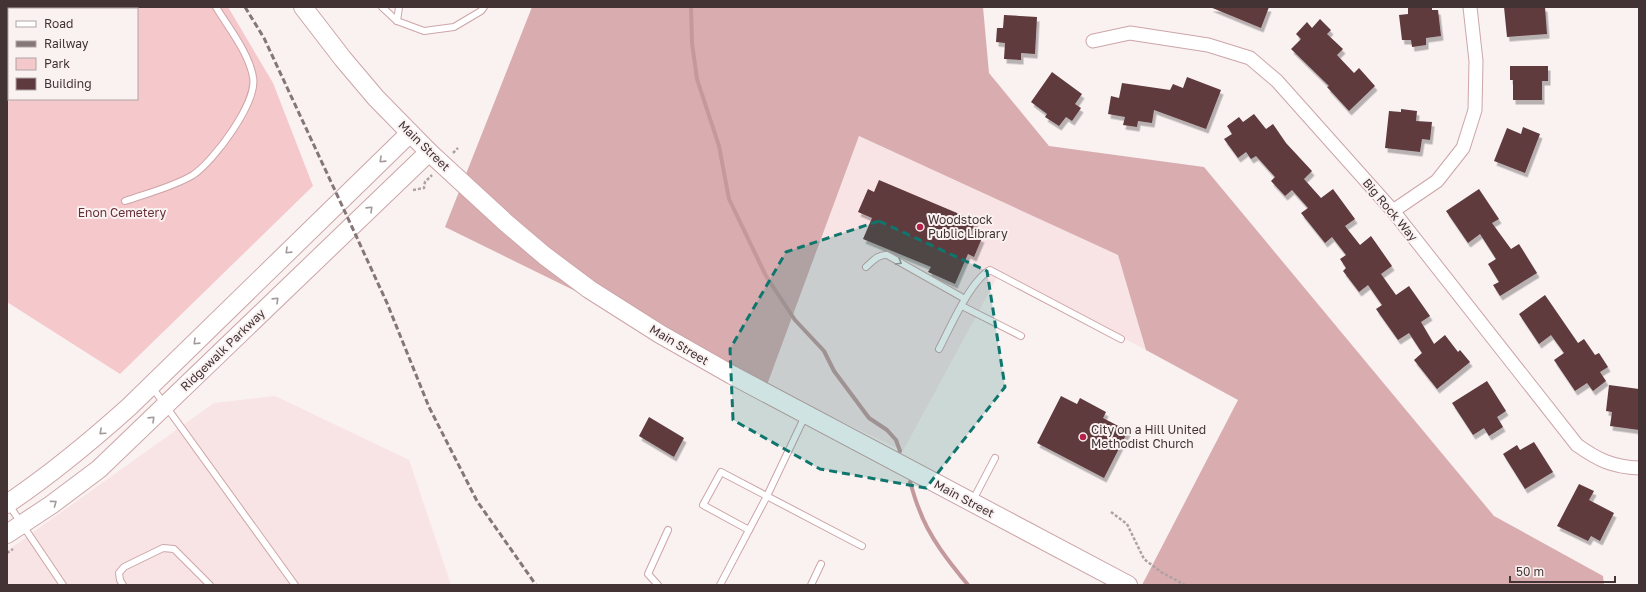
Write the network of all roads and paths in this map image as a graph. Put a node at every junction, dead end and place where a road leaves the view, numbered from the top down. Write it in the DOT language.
graph roads {
  1 [pos="216,7"];
  2 [pos="303,7"];
  3 [pos="382,7"];
  4 [pos="399,7"];
  5 [pos="484,7"];
  6 [pos="1470,7"];
  7 [pos="397,21"];
  8 [pos="1093,41"];
  9 [pos="410,133"];
  10 [pos="429,152"];
  11 [pos="126,202"];
  12 [pos="1393,211"];
  13 [pos="866,267"];
  14 [pos="965,300"];
  15 [pos="962,306"];
  16 [pos="1021,336"];
  17 [pos="1121,339"];
  18 [pos="939,349"];
  19 [pos="151,386"];
  20 [pos="166,405"];
  21 [pos="806,415"];
  22 [pos="995,458"];
  23 [pos="1639,468"];
  24 [pos="767,496"];
  25 [pos="972,502"];
  26 [pos="7,504"];
  27 [pos="1111,512"];
  28 [pos="14,530"];
  29 [pos="668,530"];
  30 [pos="749,530"];
  31 [pos="862,546"];
  32 [pos="821,564"];
  33 [pos="62,585"];
  34 [pos="123,585"];
  35 [pos="210,585"];
  36 [pos="295,585"];
  37 [pos="658,585"];
  38 [pos="720,585"];
  39 [pos="811,585"];
  40 [pos="1128,585"];
  41 [pos="1185,585"];
  1 -- 11 [label="lane"];
  2 -- 9 [label="main road, Main Street"];
  3 -- 7 [label="lane"];
  4 -- 7 [label="lane"];
  5 -- 7 [label="lane"];
  6 -- 12 [label="street"];
  8 -- 12 [label="street, Big Rock Way"];
  9 -- 10 [label="main road, Main Street"];
  9 -- 19 [label="main road, Ridgewalk Parkway, one-way"];
  20 -- 10 [label="main road, Ridgewalk Parkway, one-way"];
  10 -- 21 [label="main road, Main Street"];
  12 -- 23 [label="street, Big Rock Way"];
  13 -- 14 [label="lane, one-way"];
  14 -- 15 [label="lane"];
  14 -- 17 [label="lane"];
  15 -- 16 [label="lane"];
  15 -- 18 [label="lane"];
  19 -- 20 [label="lane"];
  19 -- 26 [label="main road, Ridgewalk Parkway, one-way"];
  28 -- 20 [label="main road, Ridgewalk Parkway, one-way"];
  20 -- 36 [label="lane"];
  21 -- 24 [label="lane"];
  21 -- 25 [label="main road, Main Street"];
  22 -- 25 [label="lane"];
  24 -- 30 [label="lane"];
  24 -- 30 [label="lane"];
  24 -- 31 [label="lane"];
  25 -- 40 [label="main road, Main Street"];
  26 -- 28 [label="lane"];
  27 -- 41 [label="path"];
  28 -- 33 [label="lane"];
  29 -- 37 [label="lane"];
  30 -- 38 [label="lane"];
  32 -- 39 [label="lane"];
  34 -- 35 [label="lane"];
}
